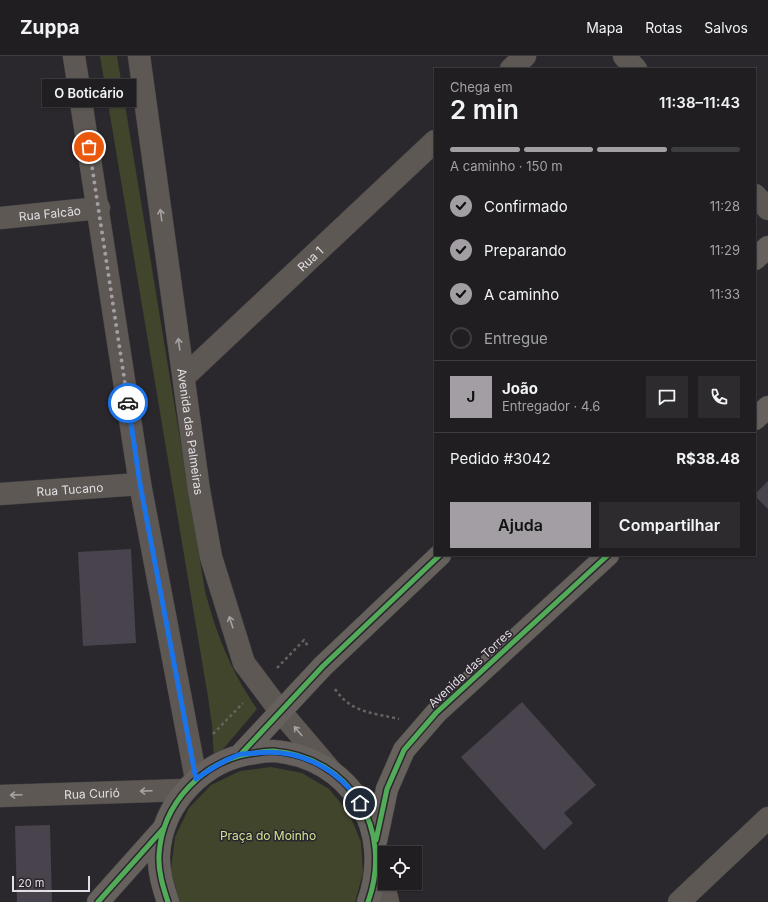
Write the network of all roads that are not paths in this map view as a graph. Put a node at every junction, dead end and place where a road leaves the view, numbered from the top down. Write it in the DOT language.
graph roads {
  1 [pos="74,56"];
  2 [pos="139,56"];
  3 [pos="525,56"];
  4 [pos="624,56"];
  5 [pos="512,68"];
  6 [pos="635,68"];
  7 [pos="434,142"];
  8 [pos="756,196"];
  9 [pos="99,208"];
  10 [pos="768,209"];
  11 [pos="0,218"];
  12 [pos="768,247"];
  13 [pos="756,258"];
  14 [pos="184,377"];
  15 [pos="768,407"];
  16 [pos="756,418"];
  17 [pos="140,484"];
  18 [pos="0,494"];
  19 [pos="439,556"];
  20 [pos="607,556"];
  21 [pos="280,711"];
  22 [pos="240,755"];
  23 [pos="332,772"];
  24 [pos="190,785"];
  25 [pos="0,796"];
  26 [pos="768,818"];
  27 [pos="164,828"];
  28 [pos="376,850"];
  29 [pos="98,902"];
  30 [pos="168,902"];
  31 [pos="368,902"];
  32 [pos="388,902"];
  33 [pos="679,902"];
  1 -- 9 [label="street"];
  14 -- 2 [label="street, Avenida das Palmeiras, one-way"];
  3 -- 5 [label="street"];
  4 -- 6 [label="street"];
  7 -- 14 [label="street, Rua 1"];
  8 -- 10 [label="street"];
  9 -- 11 [label="street, Rua Falcão"];
  9 -- 17 [label="street"];
  12 -- 13 [label="main road"];
  21 -- 14 [label="street, Avenida das Palmeiras, one-way"];
  15 -- 16 [label="main road"];
  17 -- 18 [label="street, Rua Tucano"];
  17 -- 24 [label="street"];
  19 -- 21 [label="main road"];
  20 -- 28 [label="main road, Avenida das Torres"];
  21 -- 22 [label="main road"];
  23 -- 21 [label="street, Avenida das Palmeiras, one-way"];
  22 -- 23 [label="main road"];
  22 -- 24 [label="main road"];
  23 -- 28 [label="main road"];
  24 -- 25 [label="street, Rua Curió, one-way"];
  24 -- 27 [label="main road"];
  26 -- 33 [label="street"];
  27 -- 29 [label="main road"];
  27 -- 30 [label="main road"];
  28 -- 31 [label="main road, Avenida das Torres"];
  28 -- 32 [label="street"];
}
